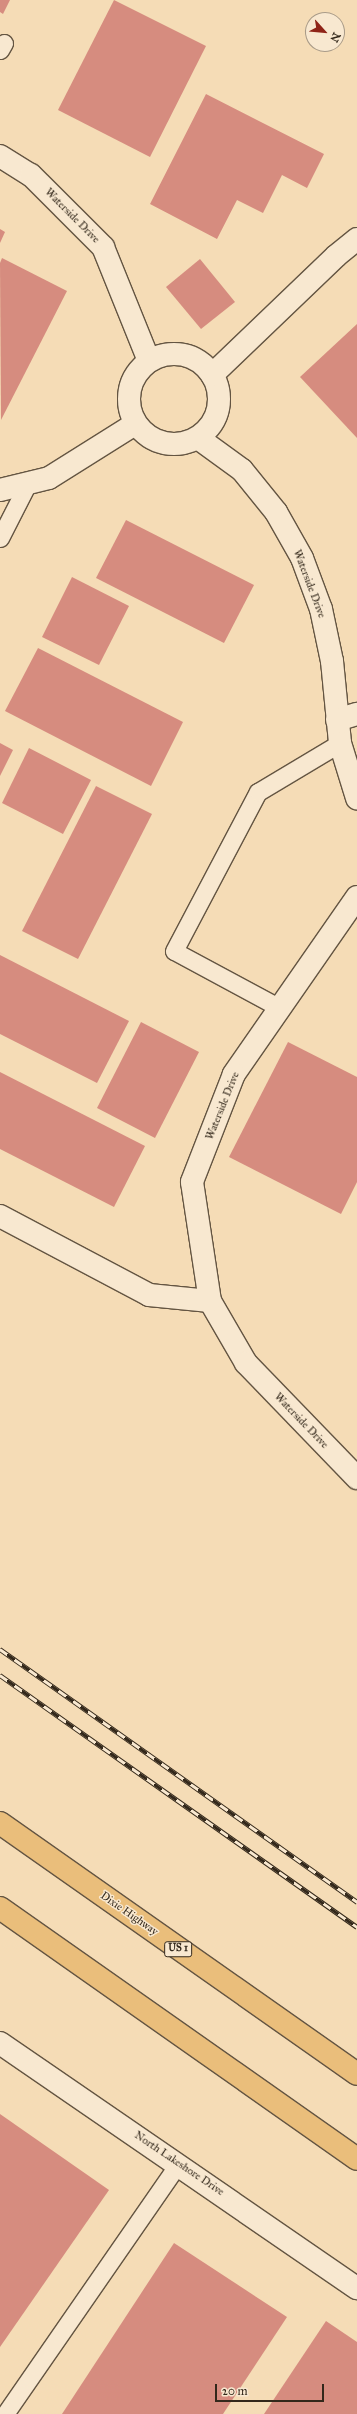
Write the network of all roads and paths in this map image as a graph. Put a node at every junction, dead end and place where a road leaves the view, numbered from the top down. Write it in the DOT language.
graph roads {
  1 [pos="0,156"];
  2 [pos="357,239"];
  3 [pos="149,361"];
  4 [pos="212,375"];
  5 [pos="135,424"];
  6 [pos="198,438"];
  7 [pos="28,483"];
  8 [pos="0,490"];
  9 [pos="0,538"];
  10 [pos="347,717"];
  11 [pos="340,743"];
  12 [pos="357,798"];
  13 [pos="357,897"];
  14 [pos="280,1008"];
  15 [pos="0,1216"];
  16 [pos="210,1301"];
  17 [pos="357,1478"];
  18 [pos="0,1823"];
  19 [pos="0,1908"];
  20 [pos="0,2044"];
  21 [pos="357,2074"];
  22 [pos="357,2159"];
  23 [pos="179,2163"];
  24 [pos="357,2288"];
  25 [pos="4,2414"];
  1 -- 3 [label="street, Waterside Drive"];
  2 -- 4 [label="street"];
  3 -- 4 [label="street"];
  3 -- 5 [label="street"];
  4 -- 6 [label="street"];
  5 -- 6 [label="street"];
  5 -- 7 [label="street"];
  6 -- 10 [label="street, Waterside Drive"];
  7 -- 8 [label="street"];
  7 -- 9 [label="lane"];
  10 -- 11 [label="street, Waterside Drive"];
  11 -- 12 [label="street, Waterside Drive"];
  11 -- 14 [label="lane"];
  13 -- 14 [label="street, Waterside Drive"];
  14 -- 16 [label="street, Waterside Drive"];
  15 -- 16 [label="street"];
  16 -- 17 [label="street, Waterside Drive"];
  18 -- 21 [label="main road, Dixie Highway / US 1"];
  19 -- 22 [label="main road"];
  20 -- 23 [label="street, North Lakeshore Drive"];
  23 -- 24 [label="street, North Lakeshore Drive"];
  23 -- 25 [label="lane"];
}
